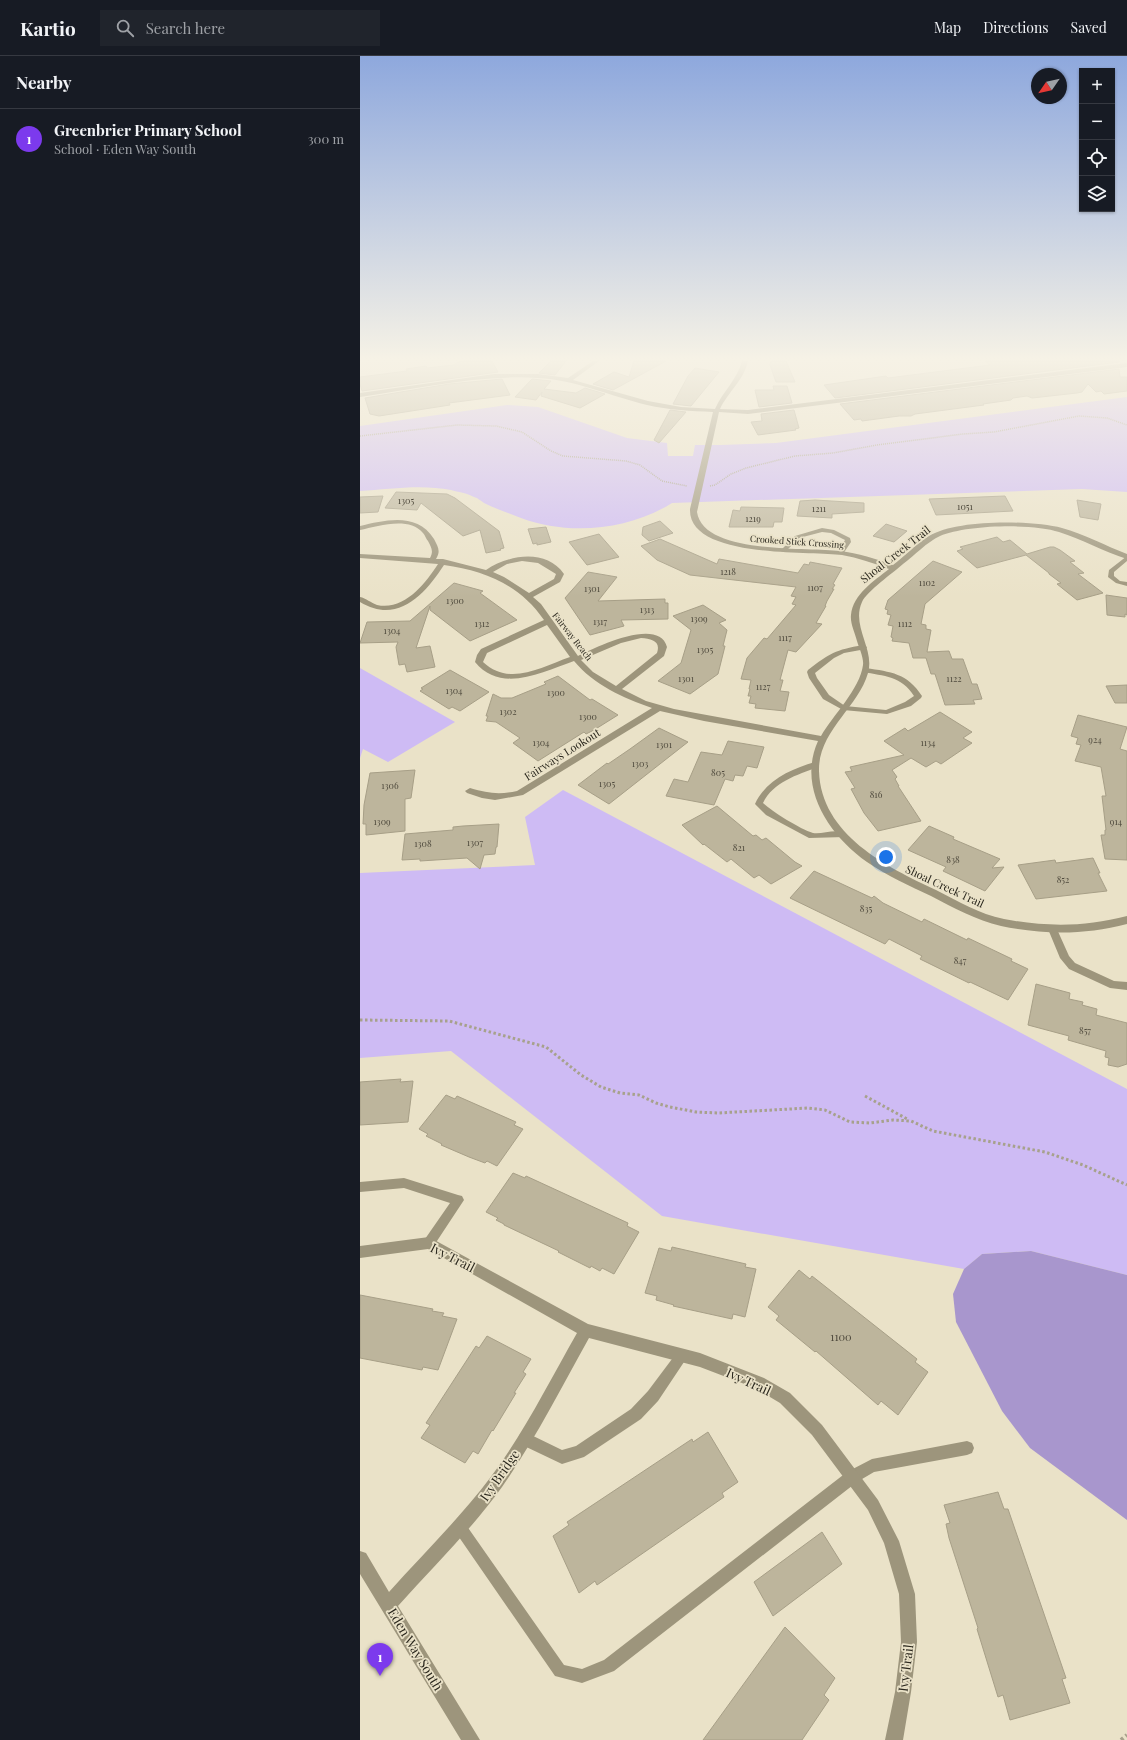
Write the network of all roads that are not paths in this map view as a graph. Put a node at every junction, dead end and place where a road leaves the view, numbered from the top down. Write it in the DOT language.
graph roads {
  1 [pos="710,440"];
  2 [pos="360,528"];
  3 [pos="784,550"];
  4 [pos="841,553"];
  5 [pos="360,556"];
  6 [pos="1127,557"];
  7 [pos="432,560"];
  8 [pos="444,561"];
  9 [pos="894,568"];
  10 [pos="487,573"];
  11 [pos="1127,584"];
  12 [pos="528,596"];
  13 [pos="360,599"];
  14 [pos="549,621"];
  15 [pos="863,647"];
  16 [pos="576,658"];
  17 [pos="866,670"];
  18 [pos="616,690"];
  19 [pos="660,707"];
  20 [pos="844,708"];
  21 [pos="823,739"];
  22 [pos="815,766"];
  23 [pos="470,791"];
  24 [pos="842,835"];
  25 [pos="1127,920"];
  26 [pos="1054,929"];
  27 [pos="1127,986"];
  28 [pos="360,1187"];
  29 [pos="429,1243"];
  30 [pos="360,1252"];
  31 [pos="586,1330"];
  32 [pos="682,1355"];
  33 [pos="524,1439"];
  34 [pos="967,1448"];
  35 [pos="852,1477"];
  36 [pos="459,1527"];
  37 [pos="360,1559"];
  38 [pos="389,1604"];
  39 [pos="470,1740"];
  40 [pos="894,1740"];
  1 -- 3 [label="street, Crooked Stick Crossing"];
  2 -- 7 [label="street"];
  3 -- 4 [label="street, Crooked Stick Crossing"];
  3 -- 4 [label="lane"];
  4 -- 9 [label="street, Crooked Stick Crossing"];
  5 -- 7 [label="street, Fairway Reach"];
  6 -- 9 [label="street, Shoal Creek Trail"];
  6 -- 11 [label="lane"];
  7 -- 8 [label="street, Fairway Reach"];
  8 -- 10 [label="street, Fairway Reach"];
  8 -- 13 [label="street"];
  9 -- 15 [label="street, Shoal Creek Trail"];
  10 -- 12 [label="street, Fairway Reach"];
  10 -- 12 [label="street"];
  12 -- 14 [label="street, Fairway Reach"];
  14 -- 16 [label="street, Fairway Reach"];
  14 -- 16 [label="street"];
  15 -- 17 [label="street, Shoal Creek Trail"];
  15 -- 20 [label="lane"];
  16 -- 18 [label="street, Fairway Reach"];
  16 -- 18 [label="street"];
  17 -- 20 [label="street, Shoal Creek Trail"];
  17 -- 20 [label="lane"];
  18 -- 19 [label="street, Fairway Reach"];
  19 -- 21 [label="street, Fairway Reach"];
  19 -- 23 [label="street, Fairways Lookout"];
  20 -- 21 [label="street, Shoal Creek Trail"];
  21 -- 22 [label="street, Shoal Creek Trail"];
  22 -- 24 [label="street, Shoal Creek Trail"];
  22 -- 24 [label="lane"];
  24 -- 26 [label="street, Shoal Creek Trail"];
  25 -- 26 [label="street, Shoal Creek Trail"];
  26 -- 27 [label="lane"];
  28 -- 29 [label="lane"];
  29 -- 30 [label="street, Ivy Trail"];
  29 -- 31 [label="street, Ivy Trail"];
  31 -- 32 [label="street, Ivy Trail"];
  31 -- 33 [label="street, Ivy Bridge"];
  32 -- 33 [label="lane"];
  32 -- 35 [label="street, Ivy Trail"];
  33 -- 36 [label="street, Ivy Bridge"];
  34 -- 35 [label="lane"];
  35 -- 36 [label="lane"];
  35 -- 40 [label="street, Ivy Trail"];
  36 -- 38 [label="street, Ivy Bridge"];
  37 -- 38 [label="street, Eden Way South"];
  38 -- 39 [label="street, Eden Way South"];
}
